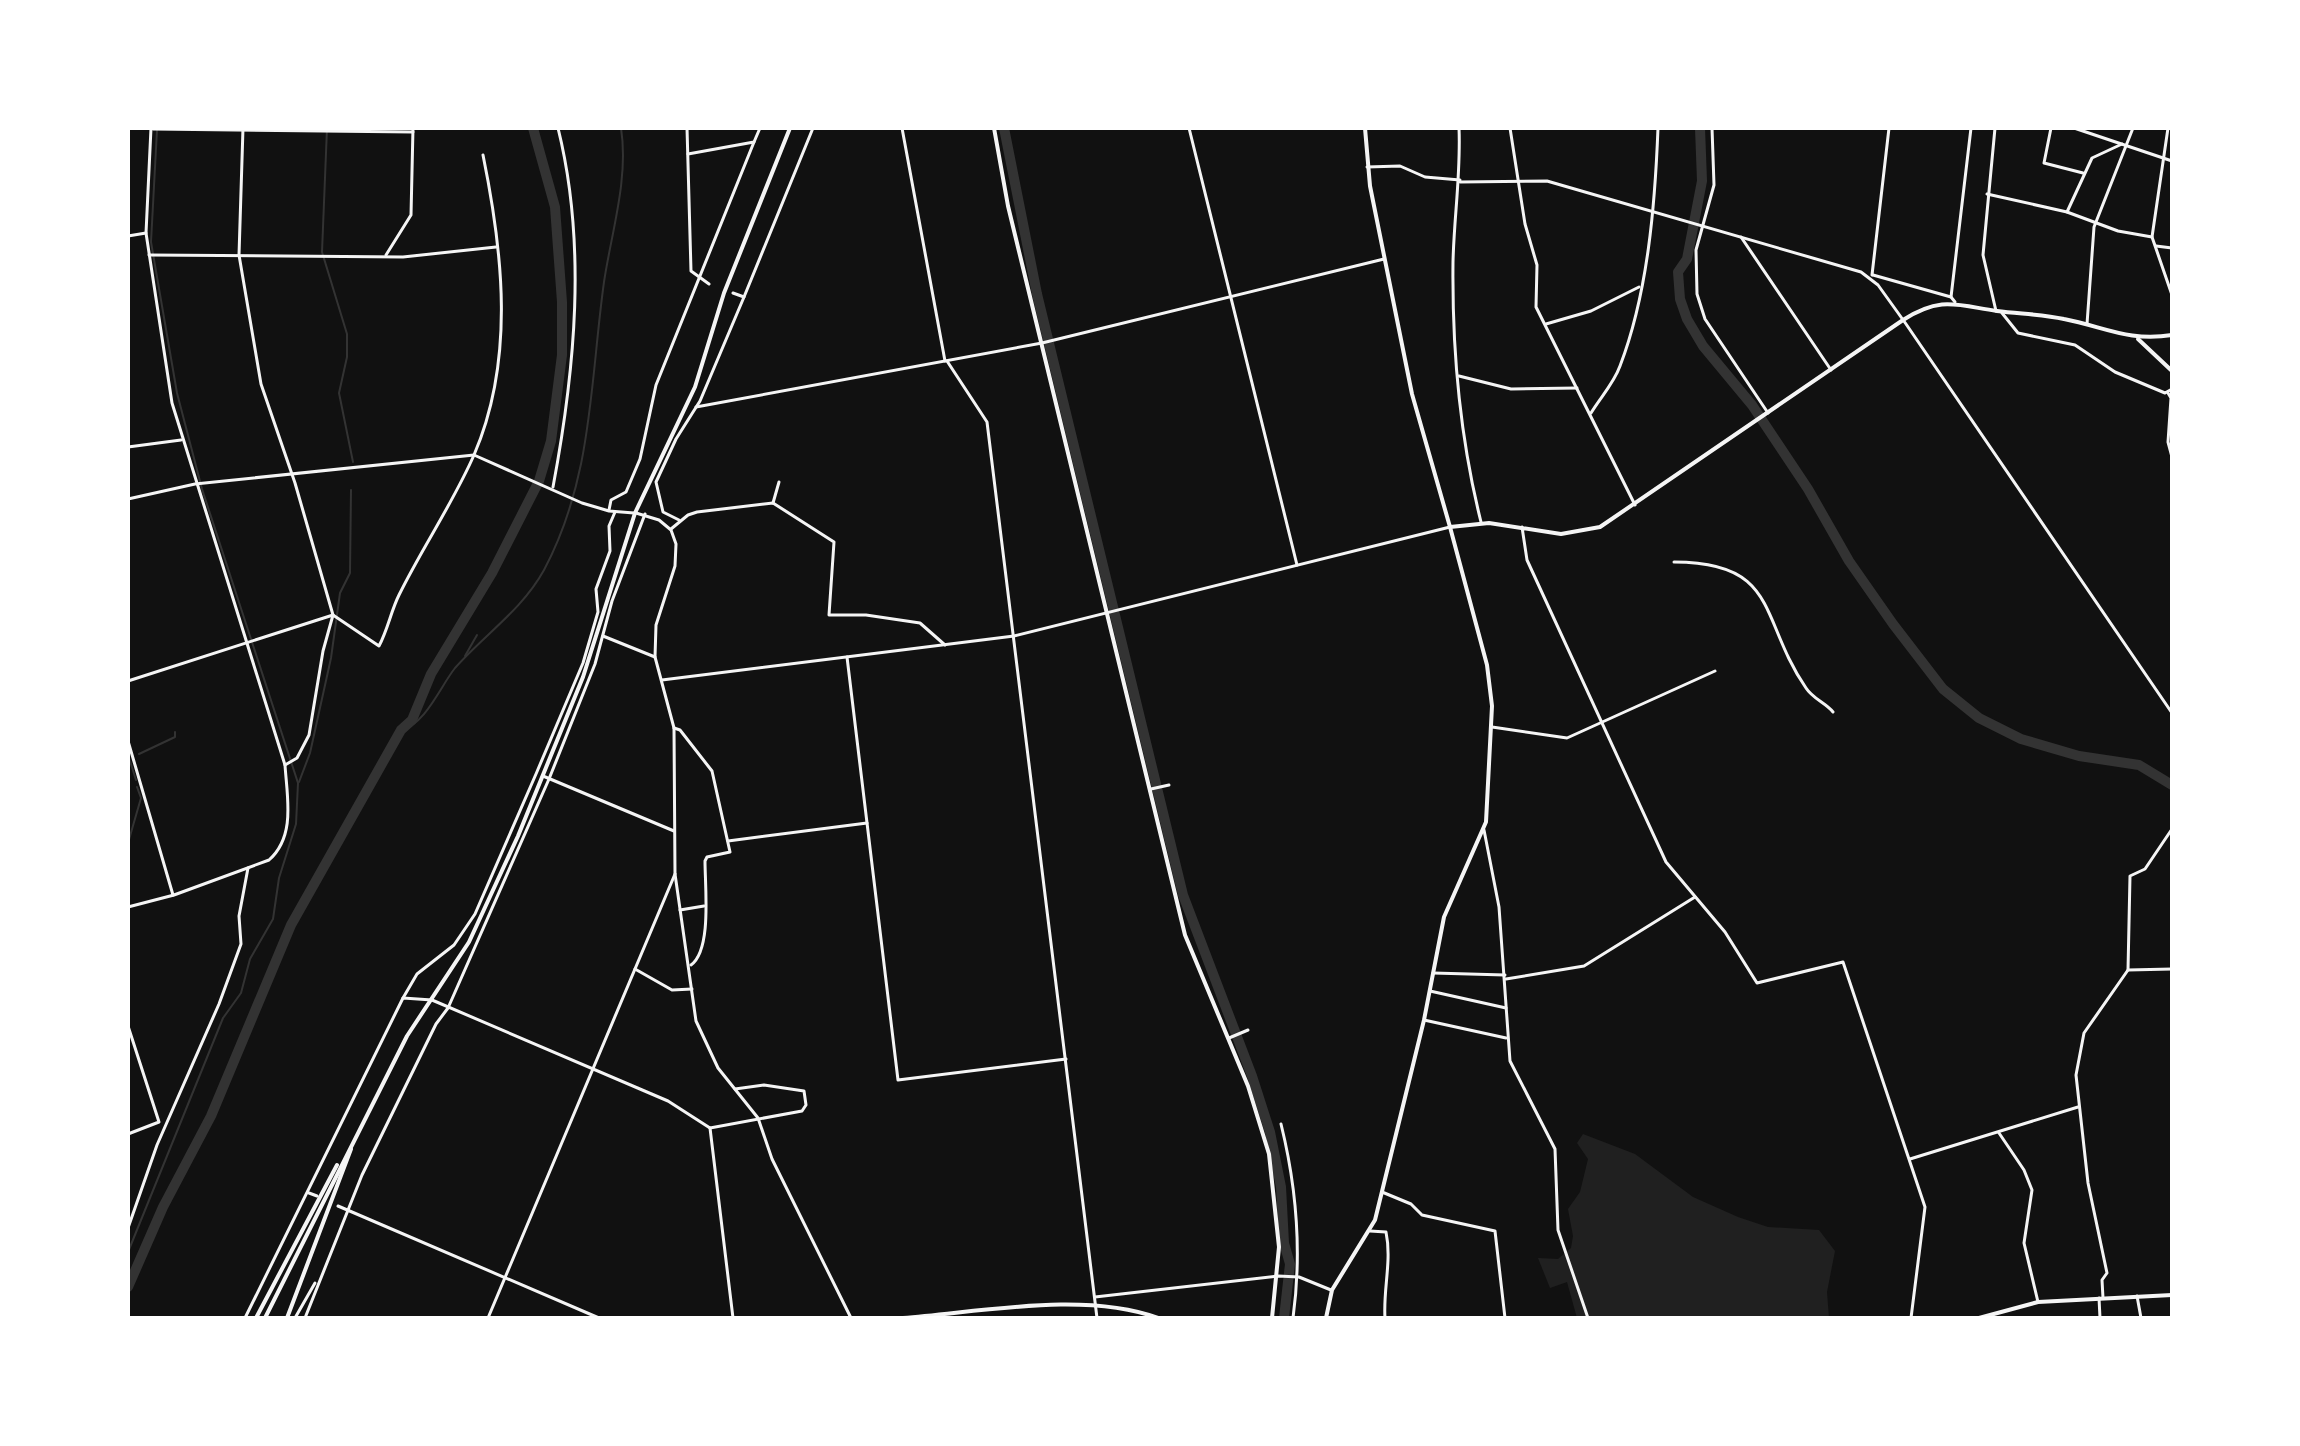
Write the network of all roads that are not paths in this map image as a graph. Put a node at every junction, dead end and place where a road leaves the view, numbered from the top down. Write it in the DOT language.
graph roads {
  1 [pos="558,128"];
  2 [pos="687,128"];
  3 [pos="760,128"];
  4 [pos="790,128"];
  5 [pos="807,128"];
  6 [pos="832,128"];
  7 [pos="902,128"];
  8 [pos="994,128"];
  9 [pos="1189,128"];
  10 [pos="1365,128"];
  11 [pos="1459,128"];
  12 [pos="1510,128"];
  13 [pos="1658,128"];
  14 [pos="1712,128"];
  15 [pos="1889,128"];
  16 [pos="1971,128"];
  17 [pos="1995,128"];
  18 [pos="2051,128"];
  19 [pos="2074,128"];
  20 [pos="2133,128"];
  21 [pos="2168,128"];
  22 [pos="152,129"];
  23 [pos="160,129"];
  24 [pos="243,129"];
  25 [pos="813,129"];
  26 [pos="413,130"];
  27 [pos="754,142"];
  28 [pos="2123,144"];
  29 [pos="688,154"];
  30 [pos="483,155"];
  31 [pos="2164,159"];
  32 [pos="2172,161"];
  33 [pos="1367,167"];
  34 [pos="2085,174"];
  35 [pos="1520,180"];
  36 [pos="1460,181"];
  37 [pos="1987,194"];
  38 [pos="1655,211"];
  39 [pos="2067,212"];
  40 [pos="1704,224"];
  41 [pos="2095,224"];
  42 [pos="146,233"];
  43 [pos="128,236"];
  44 [pos="1741,237"];
  45 [pos="2152,237"];
  46 [pos="2155,246"];
  47 [pos="498,247"];
  48 [pos="2172,248"];
  49 [pos="149,255"];
  50 [pos="239,255"];
  51 [pos="386,255"];
  52 [pos="1384,259"];
  53 [pos="1871,276"];
  54 [pos="699,280"];
  55 [pos="709,284"];
  56 [pos="1640,287"];
  57 [pos="733,293"];
  58 [pos="2172,295"];
  59 [pos="744,297"];
  60 [pos="1231,297"];
  61 [pos="1953,300"];
  62 [pos="1998,311"];
  63 [pos="1903,320"];
  64 [pos="1546,324"];
  65 [pos="2087,324"];
  66 [pos="2172,335"];
  67 [pos="2138,339"];
  68 [pos="1042,343"];
  69 [pos="946,361"];
  70 [pos="1831,370"];
  71 [pos="2172,371"];
  72 [pos="1459,376"];
  73 [pos="1577,388"];
  74 [pos="2172,389"];
  75 [pos="2168,393"];
  76 [pos="696,407"];
  77 [pos="1591,413"];
  78 [pos="1767,414"];
  79 [pos="181,440"];
  80 [pos="128,447"];
  81 [pos="474,455"];
  82 [pos="2172,457"];
  83 [pos="292,474"];
  84 [pos="779,482"];
  85 [pos="196,484"];
  86 [pos="552,487"];
  87 [pos="128,499"];
  88 [pos="773,503"];
  89 [pos="1635,505"];
  90 [pos="609,511"];
  91 [pos="615,512"];
  92 [pos="635,513"];
  93 [pos="645,514"];
  94 [pos="680,521"];
  95 [pos="1481,522"];
  96 [pos="1450,527"];
  97 [pos="1522,527"];
  98 [pos="671,530"];
  99 [pos="1674,562"];
  100 [pos="1297,565"];
  101 [pos="1109,611"];
  102 [pos="335,616"];
  103 [pos="603,636"];
  104 [pos="1014,636"];
  105 [pos="246,643"];
  106 [pos="945,645"];
  107 [pos="655,657"];
  108 [pos="847,657"];
  109 [pos="1715,671"];
  110 [pos="661,680"];
  111 [pos="128,681"];
  112 [pos="1833,712"];
  113 [pos="2172,713"];
  114 [pos="1602,723"];
  115 [pos="1492,727"];
  116 [pos="674,728"];
  117 [pos="128,741"];
  118 [pos="286,765"];
  119 [pos="543,776"];
  120 [pos="549,779"];
  121 [pos="1168,785"];
  122 [pos="1152,789"];
  123 [pos="867,823"];
  124 [pos="2172,829"];
  125 [pos="1484,830"];
  126 [pos="674,831"];
  127 [pos="728,841"];
  128 [pos="248,868"];
  129 [pos="675,874"];
  130 [pos="174,895"];
  131 [pos="1695,897"];
  132 [pos="704,906"];
  133 [pos="128,907"];
  134 [pos="680,910"];
  135 [pos="691,965"];
  136 [pos="635,969"];
  137 [pos="2172,969"];
  138 [pos="2128,970"];
  139 [pos="1433,973"];
  140 [pos="1506,977"];
  141 [pos="692,989"];
  142 [pos="1430,991"];
  143 [pos="403,998"];
  144 [pos="432,1000"];
  145 [pos="448,1008"];
  146 [pos="1506,1008"];
  147 [pos="1424,1020"];
  148 [pos="128,1026"];
  149 [pos="1248,1030"];
  150 [pos="1228,1039"];
  151 [pos="1507,1039"];
  152 [pos="1066,1059"];
  153 [pos="592,1070"];
  154 [pos="735,1089"];
  155 [pos="2078,1107"];
  156 [pos="366,1114"];
  157 [pos="758,1118"];
  158 [pos="1281,1124"];
  159 [pos="710,1128"];
  160 [pos="1999,1133"];
  161 [pos="128,1134"];
  162 [pos="346,1153"];
  163 [pos="1910,1159"];
  164 [pos="1382,1192"];
  165 [pos="309,1193"];
  166 [pos="317,1196"];
  167 [pos="338,1206"];
  168 [pos="346,1211"];
  169 [pos="128,1228"];
  170 [pos="1370,1231"];
  171 [pos="1280,1276"];
  172 [pos="1299,1277"];
  173 [pos="505,1278"];
  174 [pos="317,1281"];
  175 [pos="1332,1290"];
  176 [pos="2172,1295"];
  177 [pos="2137,1296"];
  178 [pos="1095,1297"];
  179 [pos="2101,1298"];
  180 [pos="2038,1302"];
  181 [pos="1095,1306"];
  182 [pos="245,1318"];
  183 [pos="256,1318"];
  184 [pos="265,1318"];
  185 [pos="287,1318"];
  186 [pos="295,1318"];
  187 [pos="305,1318"];
  188 [pos="488,1318"];
  189 [pos="599,1318"];
  190 [pos="733,1318"];
  191 [pos="851,1318"];
  192 [pos="903,1318"];
  193 [pos="1097,1318"];
  194 [pos="1158,1318"];
  195 [pos="1272,1318"];
  196 [pos="1293,1318"];
  197 [pos="1326,1318"];
  198 [pos="1385,1318"];
  199 [pos="1505,1318"];
  200 [pos="1588,1318"];
  201 [pos="1911,1318"];
  202 [pos="1979,1318"];
  203 [pos="2100,1318"];
  204 [pos="2141,1318"];
  1 -- 86 [label="street"];
  2 -- 29 [label="street"];
  3 -- 27 [label="street"];
  4 -- 92 [label="main road"];
  5 -- 25 [label="street"];
  6 -- 25 [label="street"];
  7 -- 69 [label="street"];
  8 -- 68 [label="main road"];
  9 -- 60 [label="street"];
  10 -- 33 [label="main road"];
  11 -- 36 [label="street"];
  12 -- 35 [label="street"];
  13 -- 38 [label="street"];
  14 -- 40 [label="street"];
  15 -- 53 [label="street"];
  16 -- 61 [label="street"];
  17 -- 37 [label="street"];
  18 -- 34 [label="street"];
  19 -- 28 [label="street"];
  20 -- 28 [label="street"];
  21 -- 31 [label="street"];
  22 -- 23 [label="street"];
  22 -- 42 [label="street"];
  23 -- 24 [label="street"];
  24 -- 26 [label="street"];
  24 -- 50 [label="street"];
  25 -- 59 [label="street"];
  26 -- 51 [label="street"];
  27 -- 29 [label="street"];
  27 -- 54 [label="street"];
  28 -- 31 [label="street"];
  28 -- 34 [label="street"];
  28 -- 41 [label="street"];
  29 -- 54 [label="street"];
  30 -- 47 [label="street"];
  31 -- 32 [label="street"];
  31 -- 45 [label="street"];
  33 -- 36 [label="street"];
  33 -- 52 [label="main road"];
  34 -- 39 [label="street"];
  35 -- 36 [label="street"];
  35 -- 38 [label="street"];
  35 -- 64 [label="street"];
  36 -- 72 [label="street"];
  37 -- 39 [label="street"];
  37 -- 62 [label="street"];
  38 -- 40 [label="street"];
  38 -- 56 [label="street"];
  39 -- 41 [label="street"];
  40 -- 44 [label="street"];
  40 -- 78 [label="street"];
  41 -- 45 [label="street"];
  41 -- 65 [label="street"];
  42 -- 43 [label="street"];
  42 -- 49 [label="street"];
  44 -- 53 [label="street"];
  44 -- 70 [label="street"];
  45 -- 46 [label="street"];
  46 -- 48 [label="street"];
  46 -- 58 [label="street"];
  47 -- 51 [label="street"];
  47 -- 81 [label="street"];
  49 -- 50 [label="street"];
  49 -- 79 [label="street"];
  50 -- 51 [label="street"];
  50 -- 83 [label="street"];
  52 -- 60 [label="street"];
  52 -- 96 [label="main road"];
  53 -- 61 [label="street"];
  53 -- 63 [label="street"];
  54 -- 55 [label="street"];
  54 -- 90 [label="street"];
  56 -- 64 [label="street"];
  56 -- 77 [label="street"];
  57 -- 59 [label="street"];
  59 -- 76 [label="street"];
  60 -- 68 [label="street"];
  60 -- 100 [label="street"];
  61 -- 62 [label="main road"];
  61 -- 63 [label="main road"];
  62 -- 65 [label="main road"];
  62 -- 75 [label="street"];
  63 -- 70 [label="main road"];
  63 -- 113 [label="street"];
  64 -- 73 [label="street"];
  65 -- 67 [label="main road"];
  66 -- 67 [label="main road"];
  67 -- 71 [label="main road"];
  68 -- 69 [label="street"];
  68 -- 101 [label="main road"];
  69 -- 76 [label="street"];
  69 -- 104 [label="street"];
  70 -- 78 [label="main road"];
  72 -- 73 [label="street"];
  72 -- 95 [label="street"];
  73 -- 77 [label="street"];
  74 -- 75 [label="street"];
  75 -- 82 [label="street"];
  76 -- 94 [label="street"];
  77 -- 89 [label="street"];
  78 -- 89 [label="main road"];
  79 -- 80 [label="street"];
  79 -- 85 [label="street"];
  81 -- 83 [label="street"];
  81 -- 86 [label="street"];
  81 -- 102 [label="street"];
  83 -- 85 [label="street"];
  83 -- 102 [label="street"];
  84 -- 88 [label="street"];
  85 -- 87 [label="street"];
  85 -- 105 [label="street"];
  86 -- 90 [label="street"];
  88 -- 94 [label="street"];
  88 -- 106 [label="street"];
  89 -- 97 [label="main road"];
  90 -- 91 [label="street"];
  91 -- 92 [label="street"];
  91 -- 143 [label="street"];
  92 -- 93 [label="street"];
  92 -- 119 [label="main road"];
  93 -- 98 [label="street"];
  93 -- 103 [label="street"];
  94 -- 98 [label="street"];
  95 -- 96 [label="main road"];
  95 -- 97 [label="main road"];
  96 -- 100 [label="street"];
  96 -- 115 [label="main road"];
  97 -- 114 [label="street"];
  98 -- 107 [label="street"];
  99 -- 112 [label="street"];
  100 -- 101 [label="street"];
  101 -- 104 [label="street"];
  101 -- 122 [label="main road"];
  102 -- 105 [label="street"];
  102 -- 118 [label="street"];
  103 -- 107 [label="street"];
  103 -- 120 [label="street"];
  104 -- 106 [label="street"];
  104 -- 152 [label="street"];
  105 -- 111 [label="street"];
  105 -- 118 [label="street"];
  106 -- 108 [label="street"];
  107 -- 110 [label="street"];
  108 -- 110 [label="street"];
  108 -- 123 [label="street"];
  109 -- 114 [label="street"];
  110 -- 116 [label="street"];
  114 -- 115 [label="street"];
  114 -- 131 [label="street"];
  115 -- 125 [label="main road"];
  116 -- 126 [label="street"];
  116 -- 127 [label="street"];
  117 -- 130 [label="street"];
  118 -- 128 [label="street"];
  119 -- 120 [label="street"];
  119 -- 144 [label="main road"];
  120 -- 126 [label="street"];
  120 -- 145 [label="street"];
  121 -- 122 [label="street"];
  122 -- 150 [label="main road"];
  123 -- 127 [label="street"];
  123 -- 152 [label="street"];
  124 -- 138 [label="street"];
  125 -- 139 [label="main road"];
  125 -- 140 [label="street"];
  126 -- 129 [label="street"];
  127 -- 132 [label="street"];
  128 -- 130 [label="street"];
  128 -- 169 [label="street"];
  129 -- 134 [label="street"];
  129 -- 136 [label="street"];
  130 -- 133 [label="street"];
  131 -- 140 [label="street"];
  131 -- 163 [label="street"];
  132 -- 134 [label="street"];
  132 -- 135 [label="street"];
  134 -- 135 [label="street"];
  135 -- 141 [label="street"];
  136 -- 141 [label="street"];
  136 -- 153 [label="street"];
  137 -- 138 [label="street"];
  138 -- 155 [label="street"];
  139 -- 140 [label="street"];
  139 -- 142 [label="main road"];
  140 -- 146 [label="street"];
  141 -- 154 [label="street"];
  142 -- 146 [label="street"];
  142 -- 147 [label="main road"];
  143 -- 144 [label="street"];
  143 -- 165 [label="street"];
  144 -- 145 [label="street"];
  144 -- 156 [label="main road"];
  145 -- 153 [label="street"];
  145 -- 168 [label="street"];
  146 -- 151 [label="street"];
  147 -- 151 [label="street"];
  147 -- 164 [label="main road"];
  148 -- 161 [label="street"];
  149 -- 150 [label="street"];
  150 -- 171 [label="main road"];
  151 -- 200 [label="street"];
  152 -- 178 [label="street"];
  153 -- 159 [label="street"];
  153 -- 173 [label="street"];
  154 -- 157 [label="street"];
  154 -- 157 [label="street"];
  155 -- 160 [label="street"];
  155 -- 179 [label="street"];
  156 -- 162 [label="main road"];
  156 -- 185 [label="main road"];
  157 -- 159 [label="street"];
  157 -- 191 [label="street"];
  158 -- 172 [label="street"];
  159 -- 190 [label="street"];
  160 -- 163 [label="street"];
  160 -- 180 [label="street"];
  162 -- 183 [label="main road"];
  162 -- 184 [label="main road"];
  163 -- 201 [label="street"];
  164 -- 170 [label="main road"];
  164 -- 199 [label="street"];
  165 -- 166 [label="street"];
  165 -- 182 [label="street"];
  167 -- 168 [label="street"];
  168 -- 173 [label="street"];
  168 -- 174 [label="street"];
  170 -- 175 [label="main road"];
  170 -- 198 [label="street"];
  171 -- 172 [label="street"];
  171 -- 178 [label="street"];
  171 -- 195 [label="main road"];
  172 -- 175 [label="street"];
  172 -- 196 [label="street"];
  173 -- 188 [label="street"];
  173 -- 189 [label="street"];
  174 -- 186 [label="street"];
  174 -- 187 [label="street"];
  175 -- 197 [label="main road"];
  176 -- 177 [label="main road"];
  177 -- 179 [label="main road"];
  177 -- 204 [label="street"];
  178 -- 181 [label="street"];
  179 -- 180 [label="main road"];
  179 -- 203 [label="street"];
  180 -- 202 [label="main road"];
  181 -- 192 [label="main road"];
  181 -- 193 [label="street"];
  181 -- 194 [label="main road"];
}
